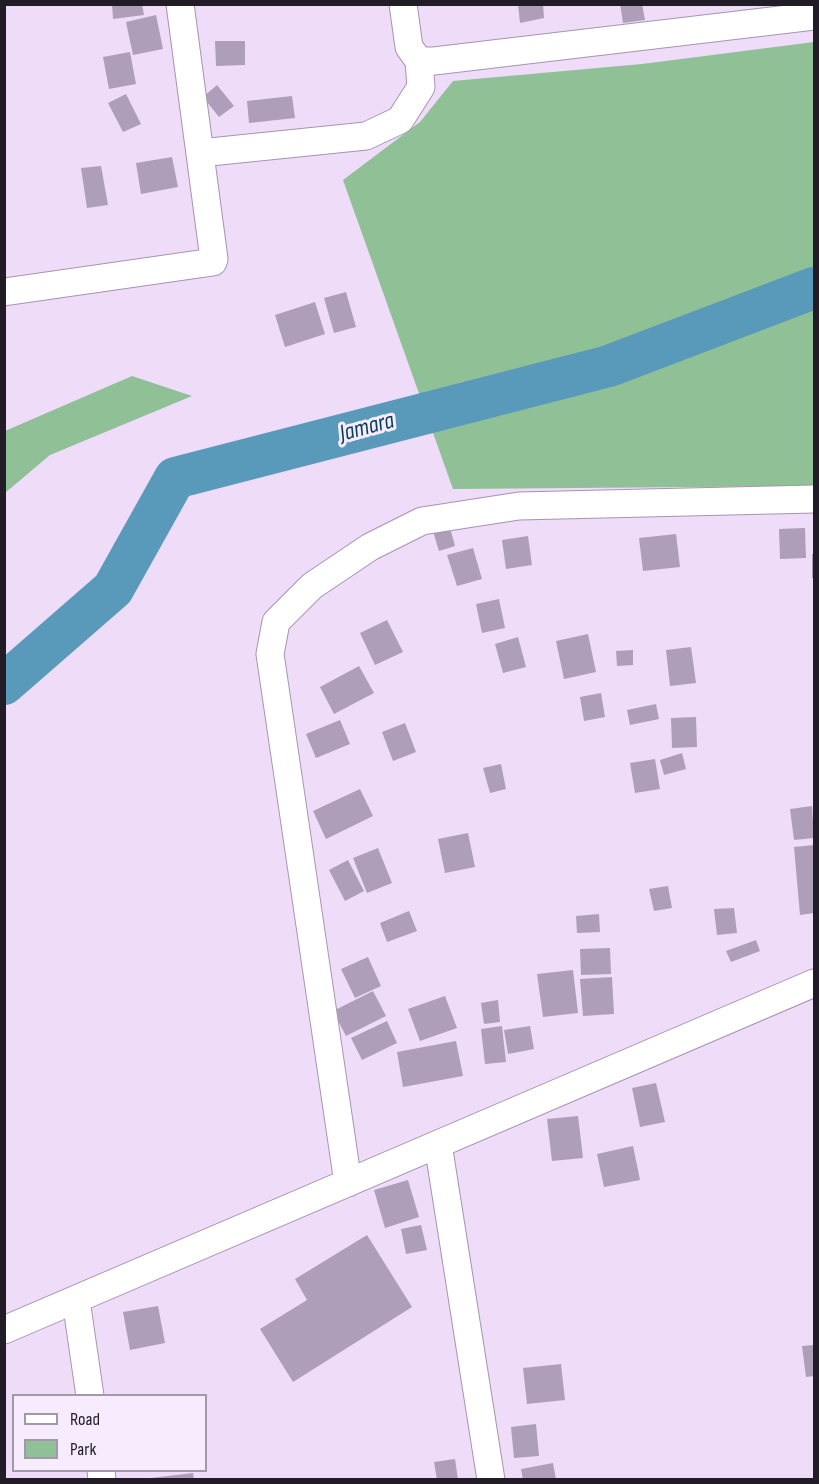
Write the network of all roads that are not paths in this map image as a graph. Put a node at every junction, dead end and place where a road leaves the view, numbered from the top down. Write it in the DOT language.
graph roads {
  1 [pos="180,4"];
  2 [pos="403,4"];
  3 [pos="814,16"];
  4 [pos="419,60"];
  5 [pos="200,153"];
  6 [pos="4,292"];
  7 [pos="814,499"];
  8 [pos="814,982"];
  9 [pos="438,1144"];
  10 [pos="348,1183"];
  11 [pos="76,1300"];
  12 [pos="4,1330"];
  13 [pos="90,1394"];
  14 [pos="491,1479"];
  1 -- 5 [label="street"];
  2 -- 4 [label="street"];
  3 -- 4 [label="street"];
  4 -- 5 [label="street"];
  5 -- 6 [label="street"];
  7 -- 10 [label="street"];
  8 -- 9 [label="street"];
  9 -- 10 [label="street"];
  9 -- 14 [label="street"];
  10 -- 11 [label="street"];
  11 -- 12 [label="street"];
  11 -- 13 [label="street"];
}
